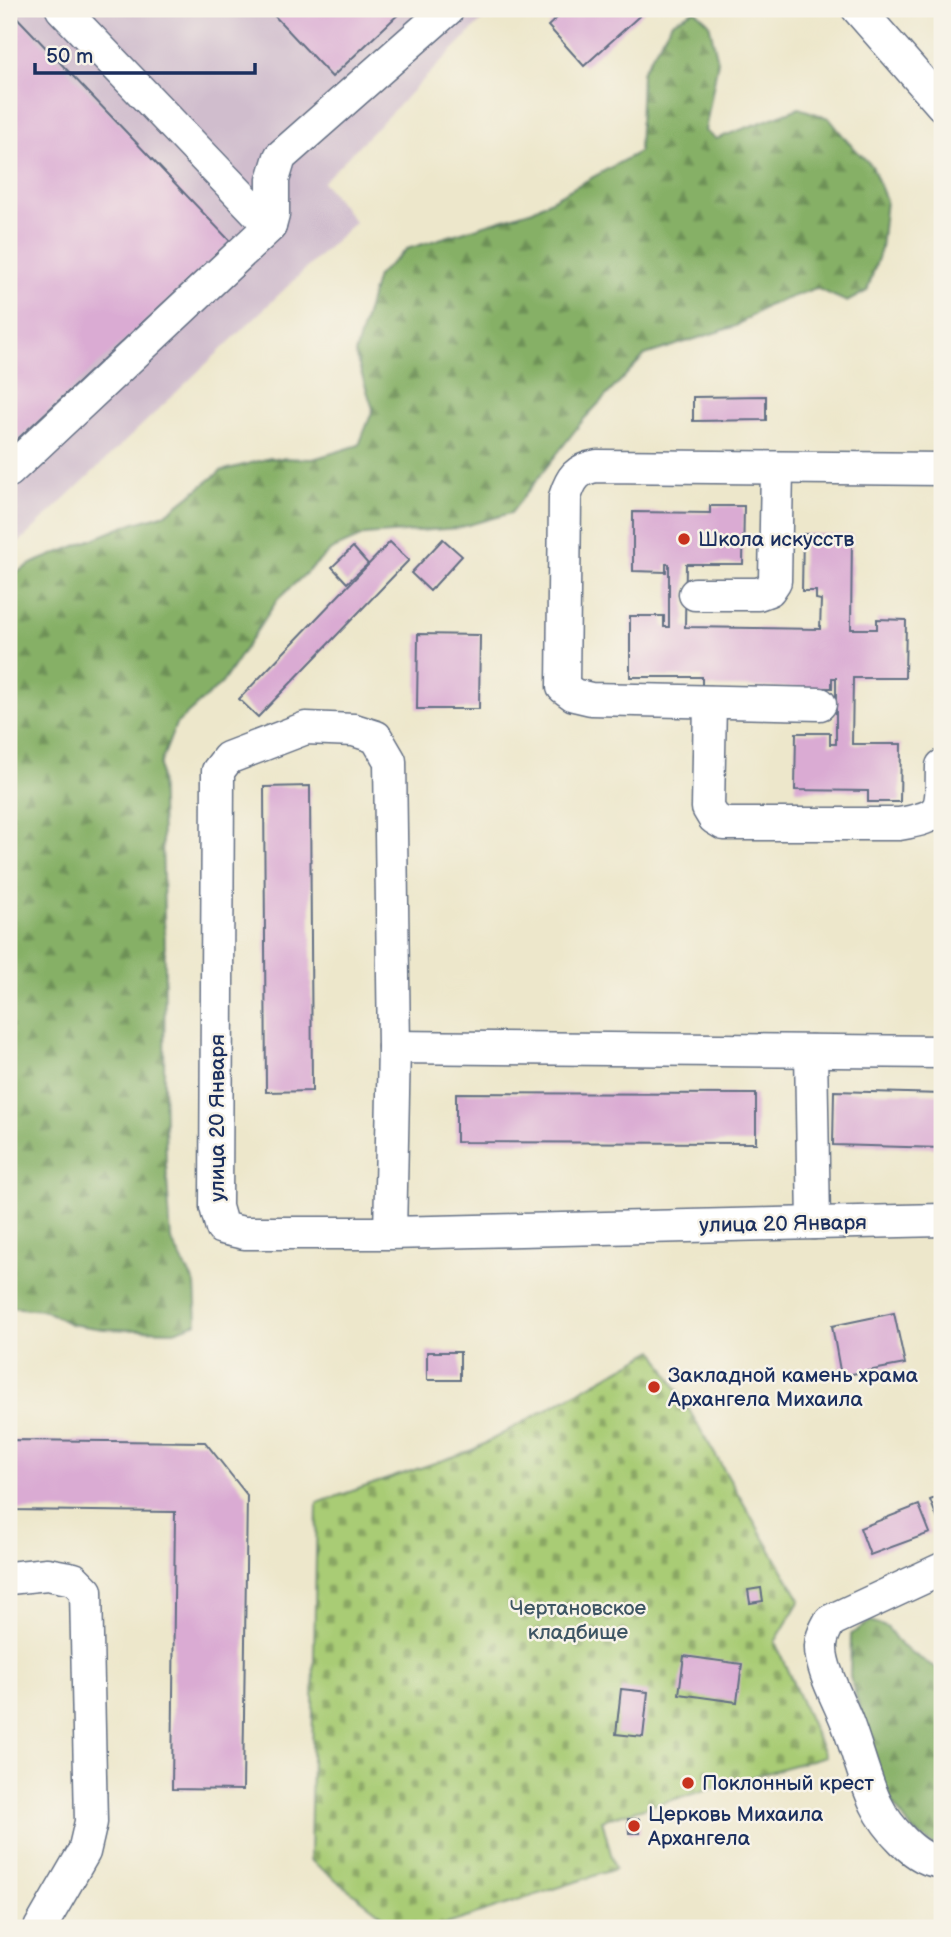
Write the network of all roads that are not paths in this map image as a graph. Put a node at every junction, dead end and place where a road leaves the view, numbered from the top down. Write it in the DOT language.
graph roads {
  1 [pos="62,9"];
  2 [pos="448,9"];
  3 [pos="858,9"];
  4 [pos="942,105"];
  5 [pos="270,226"];
  6 [pos="777,468"];
  7 [pos="942,469"];
  8 [pos="9,471"];
  9 [pos="695,594"];
  10 [pos="710,702"];
  11 [pos="820,704"];
  12 [pos="942,765"];
  13 [pos="394,1047"];
  14 [pos="811,1051"];
  15 [pos="942,1052"];
  16 [pos="942,1220"];
  17 [pos="814,1223"];
  18 [pos="390,1233"];
  19 [pos="942,1569"];
  20 [pos="9,1578"];
  21 [pos="942,1861"];
  22 [pos="40,1928"];
  1 -- 5 [label="street"];
  2 -- 5 [label="street"];
  3 -- 4 [label="street"];
  5 -- 8 [label="street"];
  6 -- 7 [label="street"];
  6 -- 9 [label="street"];
  6 -- 10 [label="street"];
  10 -- 11 [label="street"];
  10 -- 12 [label="street"];
  13 -- 14 [label="street"];
  13 -- 18 [label="street"];
  13 -- 18 [label="street, улица 20 Января"];
  14 -- 15 [label="street"];
  14 -- 17 [label="street"];
  16 -- 17 [label="street, улица 20 Января"];
  17 -- 18 [label="street, улица 20 Января"];
  19 -- 21 [label="street"];
  20 -- 22 [label="street"];
}
